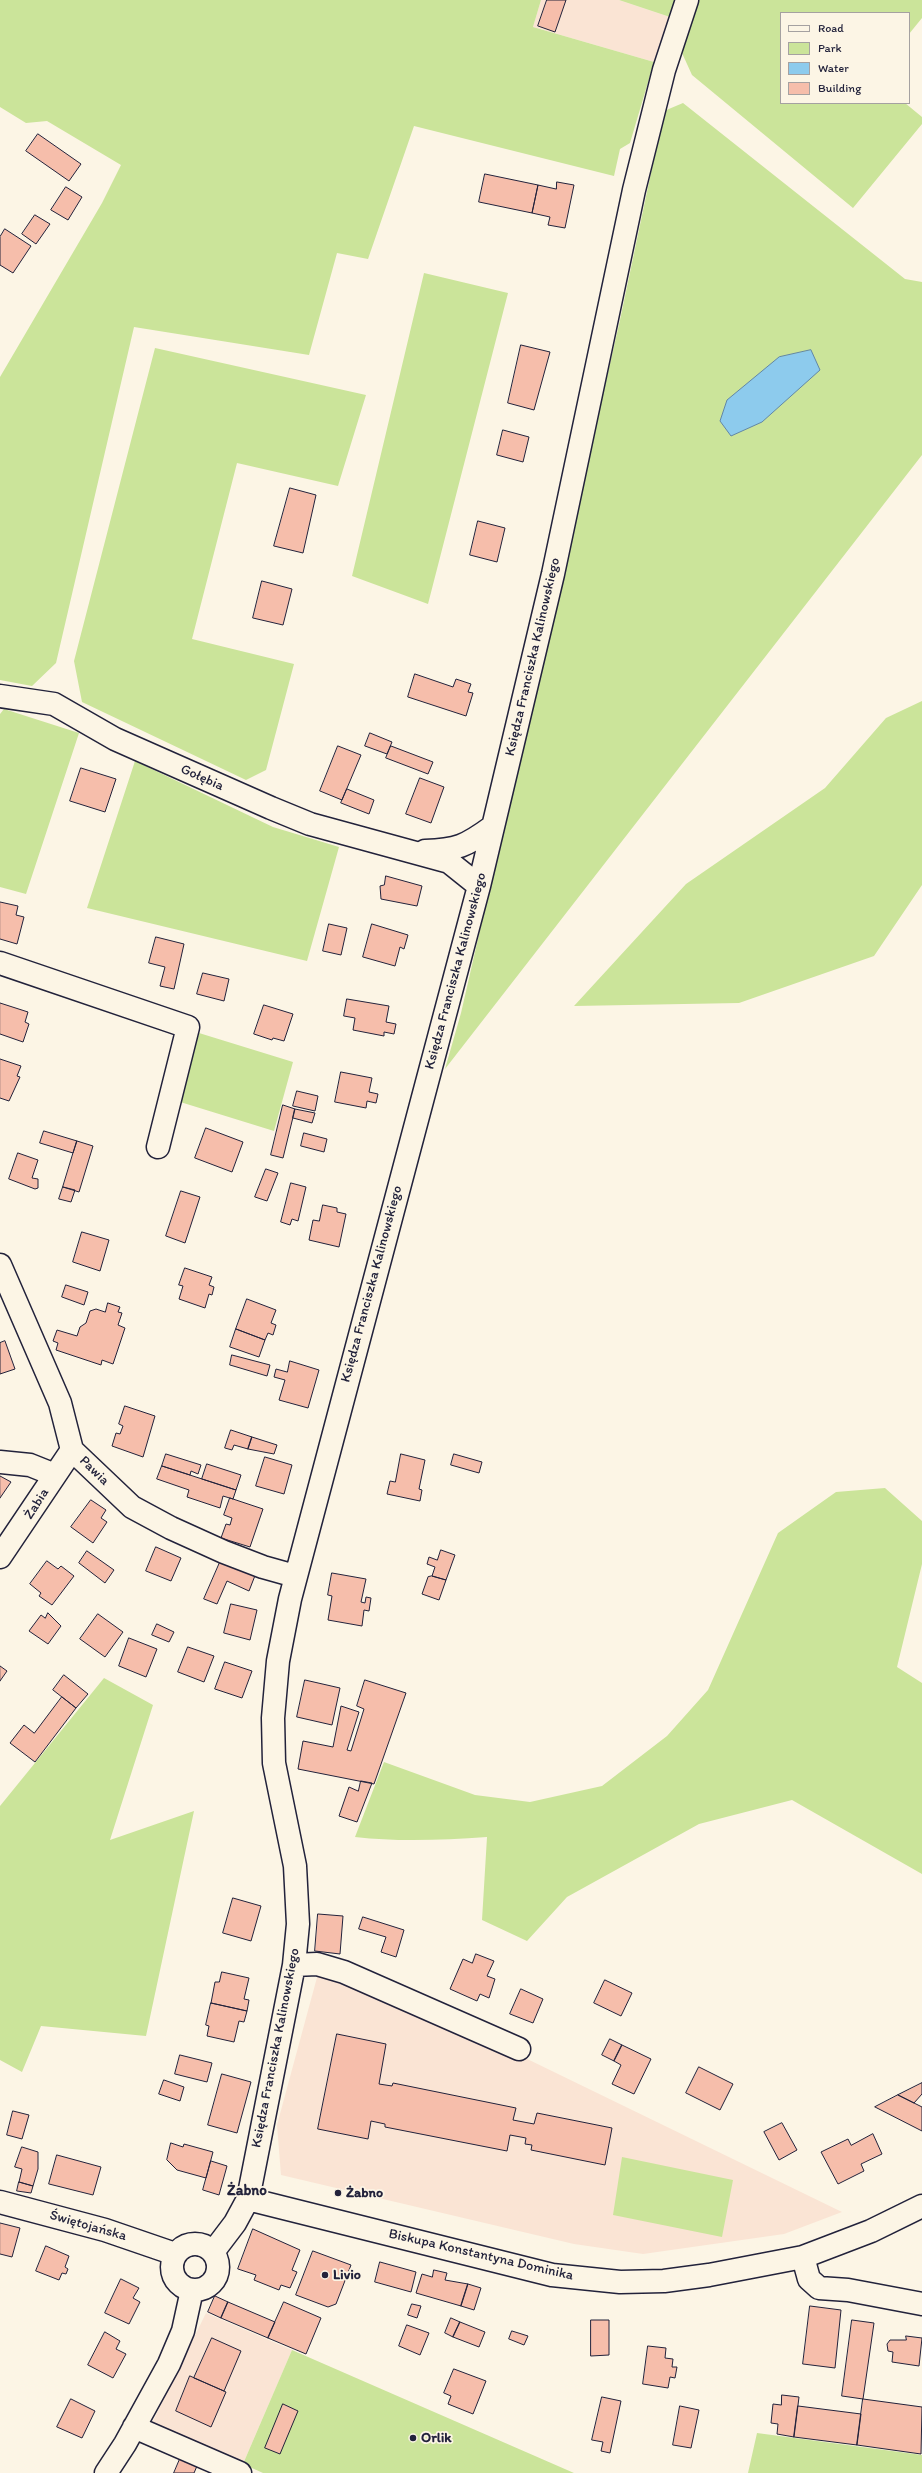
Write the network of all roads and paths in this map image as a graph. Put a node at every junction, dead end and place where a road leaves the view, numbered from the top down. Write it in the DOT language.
graph roads {
  1 [pos="687,0"];
  2 [pos="0,696"];
  3 [pos="492,827"];
  4 [pos="410,851"];
  5 [pos="479,886"];
  6 [pos="0,963"];
  7 [pos="158,1147"];
  8 [pos="0,1265"];
  9 [pos="72,1450"];
  10 [pos="0,1462"];
  11 [pos="55,1475"];
  12 [pos="0,1557"];
  13 [pos="295,1576"];
  14 [pos="294,1965"];
  15 [pos="519,2049"];
  16 [pos="248,2199"];
  17 [pos="0,2202"];
  18 [pos="922,2206"];
  19 [pos="213,2252"];
  20 [pos="175,2254"];
  21 [pos="803,2257"];
  22 [pos="192,2290"];
  23 [pos="922,2304"];
  24 [pos="134,2427"];
  25 [pos="106,2473"];
  26 [pos="240,2473"];
  1 -- 3 [label="street, Księdza Franciszka Kalinowskiego"];
  2 -- 4 [label="street, Gołębia"];
  3 -- 4 [label="street, Gołębia"];
  3 -- 5 [label="street, Księdza Franciszka Kalinowskiego"];
  4 -- 5 [label="street, Gołębia"];
  5 -- 13 [label="street, Księdza Franciszka Kalinowskiego"];
  6 -- 7 [label="street"];
  8 -- 9 [label="street, Pawia"];
  9 -- 11 [label="street, Żabia"];
  9 -- 13 [label="street, Pawia"];
  10 -- 11 [label="street"];
  11 -- 12 [label="street, Żabia"];
  13 -- 14 [label="street, Księdza Franciszka Kalinowskiego"];
  14 -- 15 [label="street"];
  14 -- 16 [label="street, Księdza Franciszka Kalinowskiego"];
  16 -- 19 [label="street, Księdza Franciszka Kalinowskiego"];
  16 -- 21 [label="street, Biskupa Konstantyna Dominika"];
  17 -- 20 [label="street, Świętojańska"];
  18 -- 21 [label="street, Biskupa Konstantyna Dominika"];
  19 -- 20 [label="street"];
  19 -- 22 [label="street"];
  20 -- 22 [label="street"];
  21 -- 23 [label="street"];
  22 -- 24 [label="street"];
  24 -- 25 [label="street"];
  24 -- 26 [label="street"];
}
